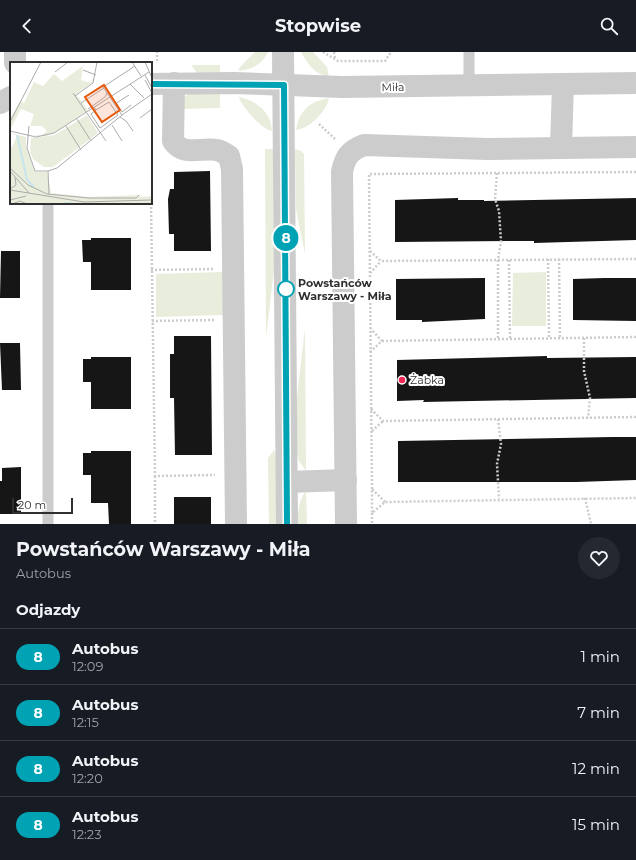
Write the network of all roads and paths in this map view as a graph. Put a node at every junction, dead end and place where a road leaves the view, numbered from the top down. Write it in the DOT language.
graph roads {
  1 [pos="157,52"];
  2 [pos="284,52"];
  3 [pos="323,52"];
  4 [pos="334,52"];
  5 [pos="391,52"];
  6 [pos="469,52"];
  7 [pos="335,59"];
  8 [pos="157,61"];
  9 [pos="636,83"];
  10 [pos="152,84"];
  11 [pos="174,84"];
  12 [pos="563,84"];
  13 [pos="284,85"];
  14 [pos="469,86"];
  15 [pos="10,98"];
  16 [pos="0,103"];
  17 [pos="636,146"];
  18 [pos="561,148"];
  19 [pos="636,172"];
  20 [pos="497,173"];
  21 [pos="48,204"];
  22 [pos="150,204"];
  23 [pos="370,251"];
  24 [pos="548,259"];
  25 [pos="559,259"];
  26 [pos="636,259"];
  27 [pos="498,260"];
  28 [pos="509,260"];
  29 [pos="381,261"];
  30 [pos="233,269"];
  31 [pos="151,270"];
  32 [pos="370,273"];
  33 [pos="234,319"];
  34 [pos="152,321"];
  35 [pos="370,328"];
  36 [pos="636,337"];
  37 [pos="549,338"];
  38 [pos="560,338"];
  39 [pos="584,338"];
  40 [pos="498,339"];
  41 [pos="510,339"];
  42 [pos="382,341"];
  43 [pos="370,352"];
  44 [pos="372,410"];
  45 [pos="636,417"];
  46 [pos="588,418"];
  47 [pos="498,420"];
  48 [pos="383,421"];
  49 [pos="372,432"];
  50 [pos="235,475"];
  51 [pos="155,476"];
  52 [pos="346,480"];
  53 [pos="287,482"];
  54 [pos="372,489"];
  55 [pos="585,498"];
  56 [pos="636,498"];
  57 [pos="499,499"];
  58 [pos="385,502"];
  59 [pos="372,513"];
  60 [pos="48,524"];
  61 [pos="155,524"];
  62 [pos="236,524"];
  63 [pos="287,524"];
  64 [pos="346,524"];
  65 [pos="372,524"];
  66 [pos="591,524"];
  1 -- 8 [label="path"];
  2 -- 13 [label="street"];
  3 -- 7 [label="path"];
  4 -- 7 [label="path"];
  5 -- 7 [label="path"];
  6 -- 14 [label="lane"];
  9 -- 12 [label="street, Miła"];
  10 -- 11 [label="street, Miła"];
  11 -- 13 [label="street, Miła"];
  11 -- 30 [label="street"];
  12 -- 14 [label="street, Miła"];
  12 -- 18 [label="street"];
  13 -- 14 [label="street, Miła"];
  13 -- 53 [label="street"];
  15 -- 16 [label="street"];
  17 -- 18 [label="street"];
  18 -- 52 [label="street"];
  19 -- 20 [label="path"];
  20 -- 23 [label="path"];
  20 -- 27 [label="path"];
  21 -- 60 [label="lane"];
  22 -- 31 [label="path"];
  23 -- 29 [label="path"];
  23 -- 32 [label="path"];
  24 -- 25 [label="path"];
  24 -- 28 [label="path"];
  24 -- 37 [label="path"];
  25 -- 26 [label="path"];
  25 -- 38 [label="path"];
  27 -- 28 [label="path"];
  27 -- 29 [label="path"];
  27 -- 40 [label="path"];
  28 -- 41 [label="path"];
  29 -- 32 [label="path"];
  30 -- 31 [label="path"];
  30 -- 33 [label="street"];
  31 -- 34 [label="path"];
  32 -- 35 [label="path"];
  33 -- 34 [label="path"];
  33 -- 50 [label="street"];
  34 -- 51 [label="path"];
  35 -- 42 [label="path"];
  35 -- 43 [label="path"];
  36 -- 39 [label="path"];
  37 -- 38 [label="path"];
  37 -- 41 [label="path"];
  38 -- 39 [label="path"];
  39 -- 46 [label="path"];
  40 -- 41 [label="path"];
  40 -- 42 [label="path"];
  42 -- 43 [label="path"];
  43 -- 44 [label="path"];
  44 -- 48 [label="path"];
  44 -- 49 [label="path"];
  45 -- 46 [label="path"];
  46 -- 47 [label="path"];
  47 -- 48 [label="path"];
  47 -- 57 [label="path"];
  48 -- 49 [label="path"];
  49 -- 54 [label="path"];
  50 -- 51 [label="path"];
  50 -- 62 [label="street"];
  51 -- 61 [label="path"];
  52 -- 53 [label="street"];
  52 -- 64 [label="street"];
  53 -- 63 [label="street"];
  54 -- 58 [label="path"];
  54 -- 59 [label="path"];
  55 -- 56 [label="path"];
  55 -- 57 [label="path"];
  55 -- 66 [label="path"];
  57 -- 58 [label="path"];
  58 -- 59 [label="path"];
  59 -- 65 [label="path"];
}
